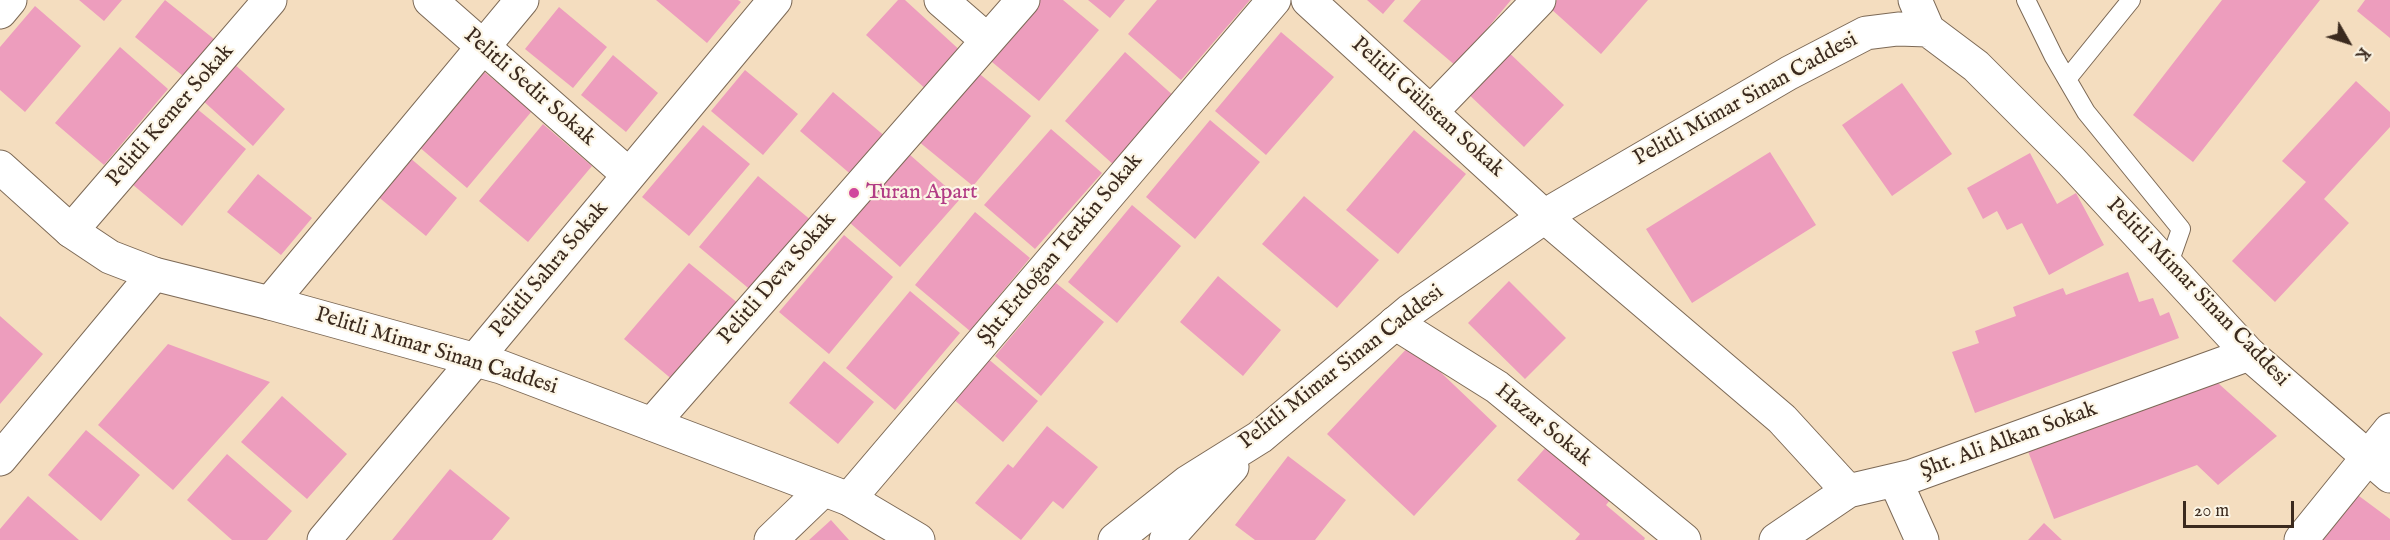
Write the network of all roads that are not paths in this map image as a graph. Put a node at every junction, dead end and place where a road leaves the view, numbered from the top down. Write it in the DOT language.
graph roads {
  1 [pos="10,0"];
  2 [pos="270,0"];
  3 [pos="430,0"];
  4 [pos="522,0"];
  5 [pos="775,0"];
  6 [pos="941,0"];
  7 [pos="1023,0"];
  8 [pos="1274,0"];
  9 [pos="1308,0"];
  10 [pos="1539,0"];
  11 [pos="1915,0"];
  12 [pos="2026,0"];
  13 [pos="2132,0"];
  14 [pos="0,12"];
  15 [pos="1928,30"];
  16 [pos="987,40"];
  17 [pos="482,47"];
  18 [pos="2067,79"];
  19 [pos="1431,112"];
  20 [pos="0,167"];
  21 [pos="629,176"];
  22 [pos="1545,216"];
  23 [pos="71,231"];
  24 [pos="2168,266"];
  25 [pos="154,274"];
  26 [pos="270,303"];
  27 [pos="1395,323"];
  28 [pos="2249,354"];
  29 [pos="475,360"];
  30 [pos="652,424"];
  31 [pos="2390,430"];
  32 [pos="1260,436"];
  33 [pos="0,459"];
  34 [pos="2378,466"];
  35 [pos="1895,480"];
  36 [pos="1848,491"];
  37 [pos="836,495"];
  38 [pos="324,540"];
  39 [pos="771,540"];
  40 [pos="918,540"];
  41 [pos="1115,540"];
  42 [pos="1166,540"];
  43 [pos="1684,540"];
  44 [pos="1776,540"];
  45 [pos="1922,540"];
  46 [pos="2301,540"];
  1 -- 14 [label="street"];
  2 -- 23 [label="street, Pelitli Kemer Sokak"];
  3 -- 17 [label="street, Pelitli Sedir Sokak"];
  4 -- 17 [label="street"];
  5 -- 21 [label="street, Pelitli Sahra Sokak"];
  6 -- 16 [label="street"];
  7 -- 16 [label="street, Pelitli Deva Sokak"];
  8 -- 37 [label="street, Şht.Erdoğan Terkin Sokak"];
  9 -- 19 [label="street, Pelitli Gülistan Sokak"];
  10 -- 19 [label="street"];
  11 -- 15 [label="street"];
  12 -- 18 [label="lane"];
  13 -- 18 [label="lane"];
  15 -- 22 [label="street, Pelitli Mimar Sinan Caddesi"];
  15 -- 24 [label="street, Pelitli Mimar Sinan Caddesi"];
  16 -- 30 [label="street, Pelitli Deva Sokak"];
  17 -- 21 [label="street, Pelitli Sedir Sokak"];
  17 -- 26 [label="street"];
  18 -- 24 [label="lane"];
  19 -- 22 [label="street, Pelitli Gülistan Sokak"];
  20 -- 23 [label="street, Pelitli Mimar Sinan Caddesi"];
  21 -- 29 [label="street, Pelitli Sahra Sokak"];
  22 -- 27 [label="street, Pelitli Mimar Sinan Caddesi"];
  22 -- 36 [label="street, Pelitli Gülistan Sokak"];
  23 -- 25 [label="street, Pelitli Mimar Sinan Caddesi"];
  24 -- 28 [label="street, Pelitli Mimar Sinan Caddesi"];
  25 -- 26 [label="street, Pelitli Mimar Sinan Caddesi"];
  25 -- 33 [label="street"];
  26 -- 29 [label="street, Pelitli Mimar Sinan Caddesi"];
  27 -- 32 [label="street, Pelitli Mimar Sinan Caddesi"];
  27 -- 43 [label="street, Hazar Sokak"];
  28 -- 34 [label="street, Pelitli Mimar Sinan Caddesi"];
  28 -- 35 [label="street, Şht. Ali Alkan Sokak"];
  29 -- 30 [label="street, Pelitli Mimar Sinan Caddesi"];
  29 -- 38 [label="street, Pelitli Sahra Sokak"];
  30 -- 37 [label="street, Pelitli Mimar Sinan Caddesi"];
  31 -- 34 [label="street"];
  32 -- 41 [label="street, Pelitli Mimar Sinan Caddesi"];
  32 -- 42 [label="street"];
  34 -- 46 [label="street"];
  35 -- 36 [label="street, Şht. Ali Alkan Sokak"];
  35 -- 45 [label="street"];
  36 -- 44 [label="street, Şht. Ali Alkan Sokak"];
  37 -- 39 [label="street, Şht.Erdoğan Terkin Sokak"];
  37 -- 40 [label="street, Pelitli Mimar Sinan Caddesi"];
}
